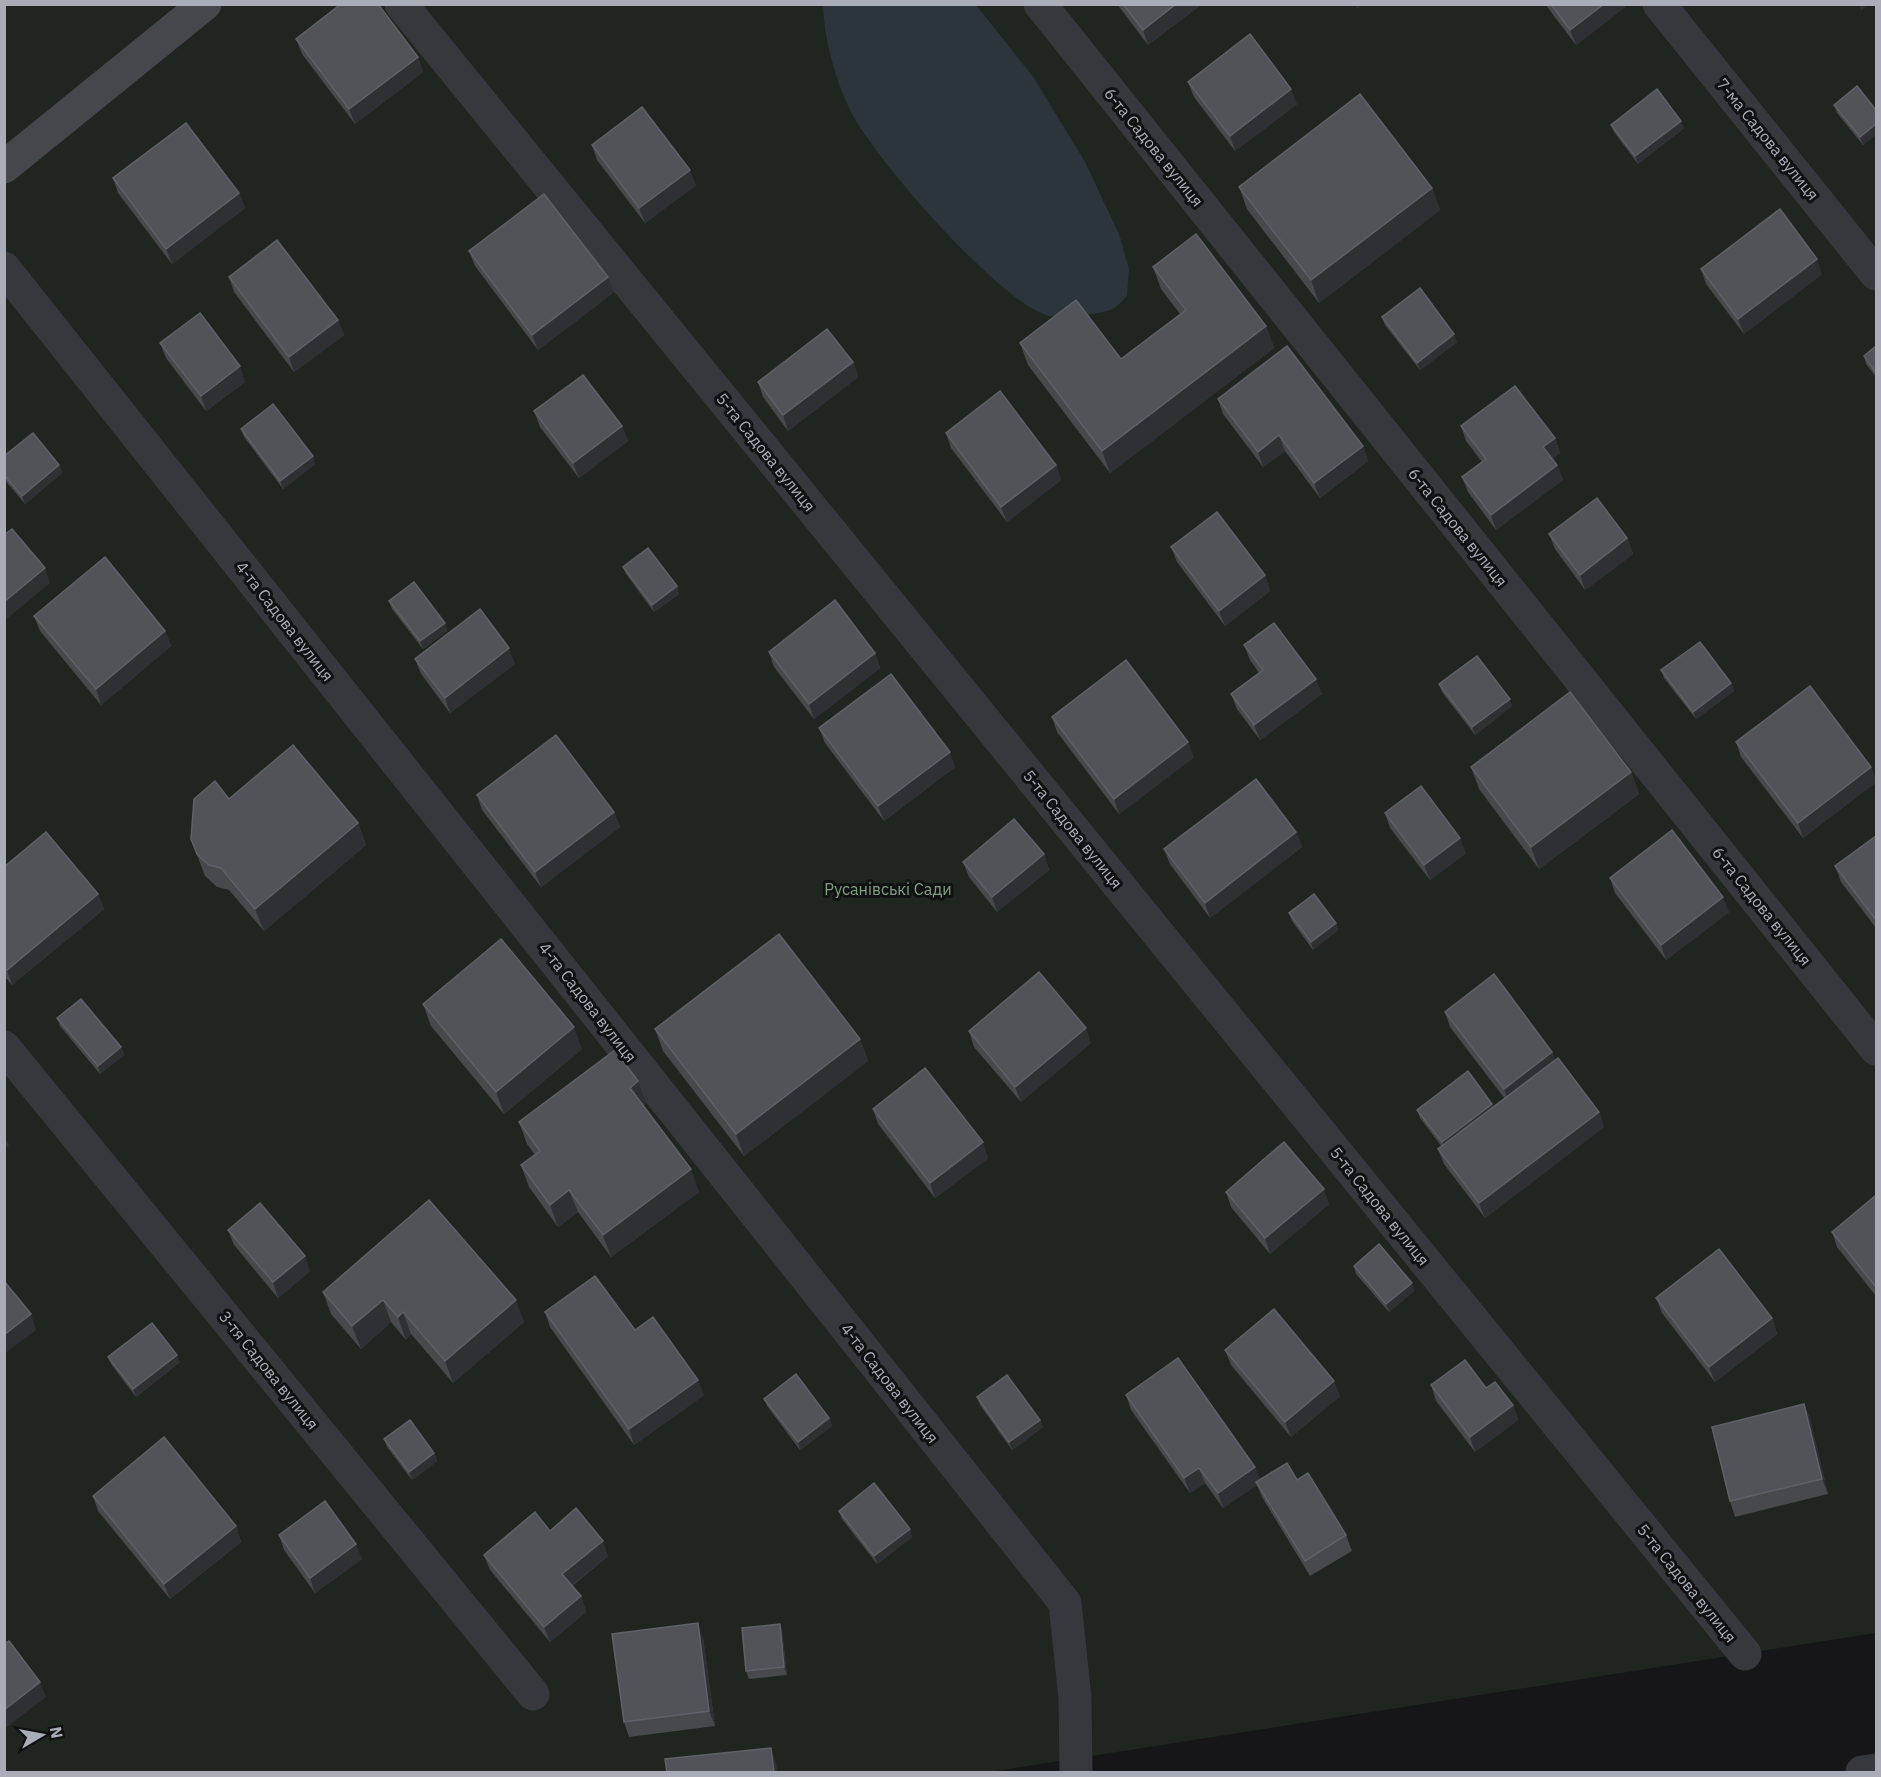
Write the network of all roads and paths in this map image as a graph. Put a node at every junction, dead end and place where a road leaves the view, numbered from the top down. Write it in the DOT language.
graph roads {
  1 [pos="205,4"];
  2 [pos="401,4"];
  3 [pos="1040,4"];
  4 [pos="1659,4"];
  5 [pos="4,167"];
  6 [pos="4,268"];
  7 [pos="1876,274"];
  8 [pos="4,1047"];
  9 [pos="1876,1049"];
  10 [pos="1745,1654"];
  11 [pos="533,1694"];
  12 [pos="1876,1770"];
  13 [pos="1076,1773"];
  14 [pos="1862,1773"];
  1 -- 5 [label="main road"];
  2 -- 10 [label="street, 5-та Садова вулиця"];
  3 -- 9 [label="street, 6-та Садова вулиця"];
  4 -- 7 [label="street, 7-ма Садова вулиця"];
  6 -- 13 [label="street, 4-та Садова вулиця"];
  8 -- 11 [label="street, 3-тя Садова вулиця"];
  12 -- 14 [label="street"];
}
